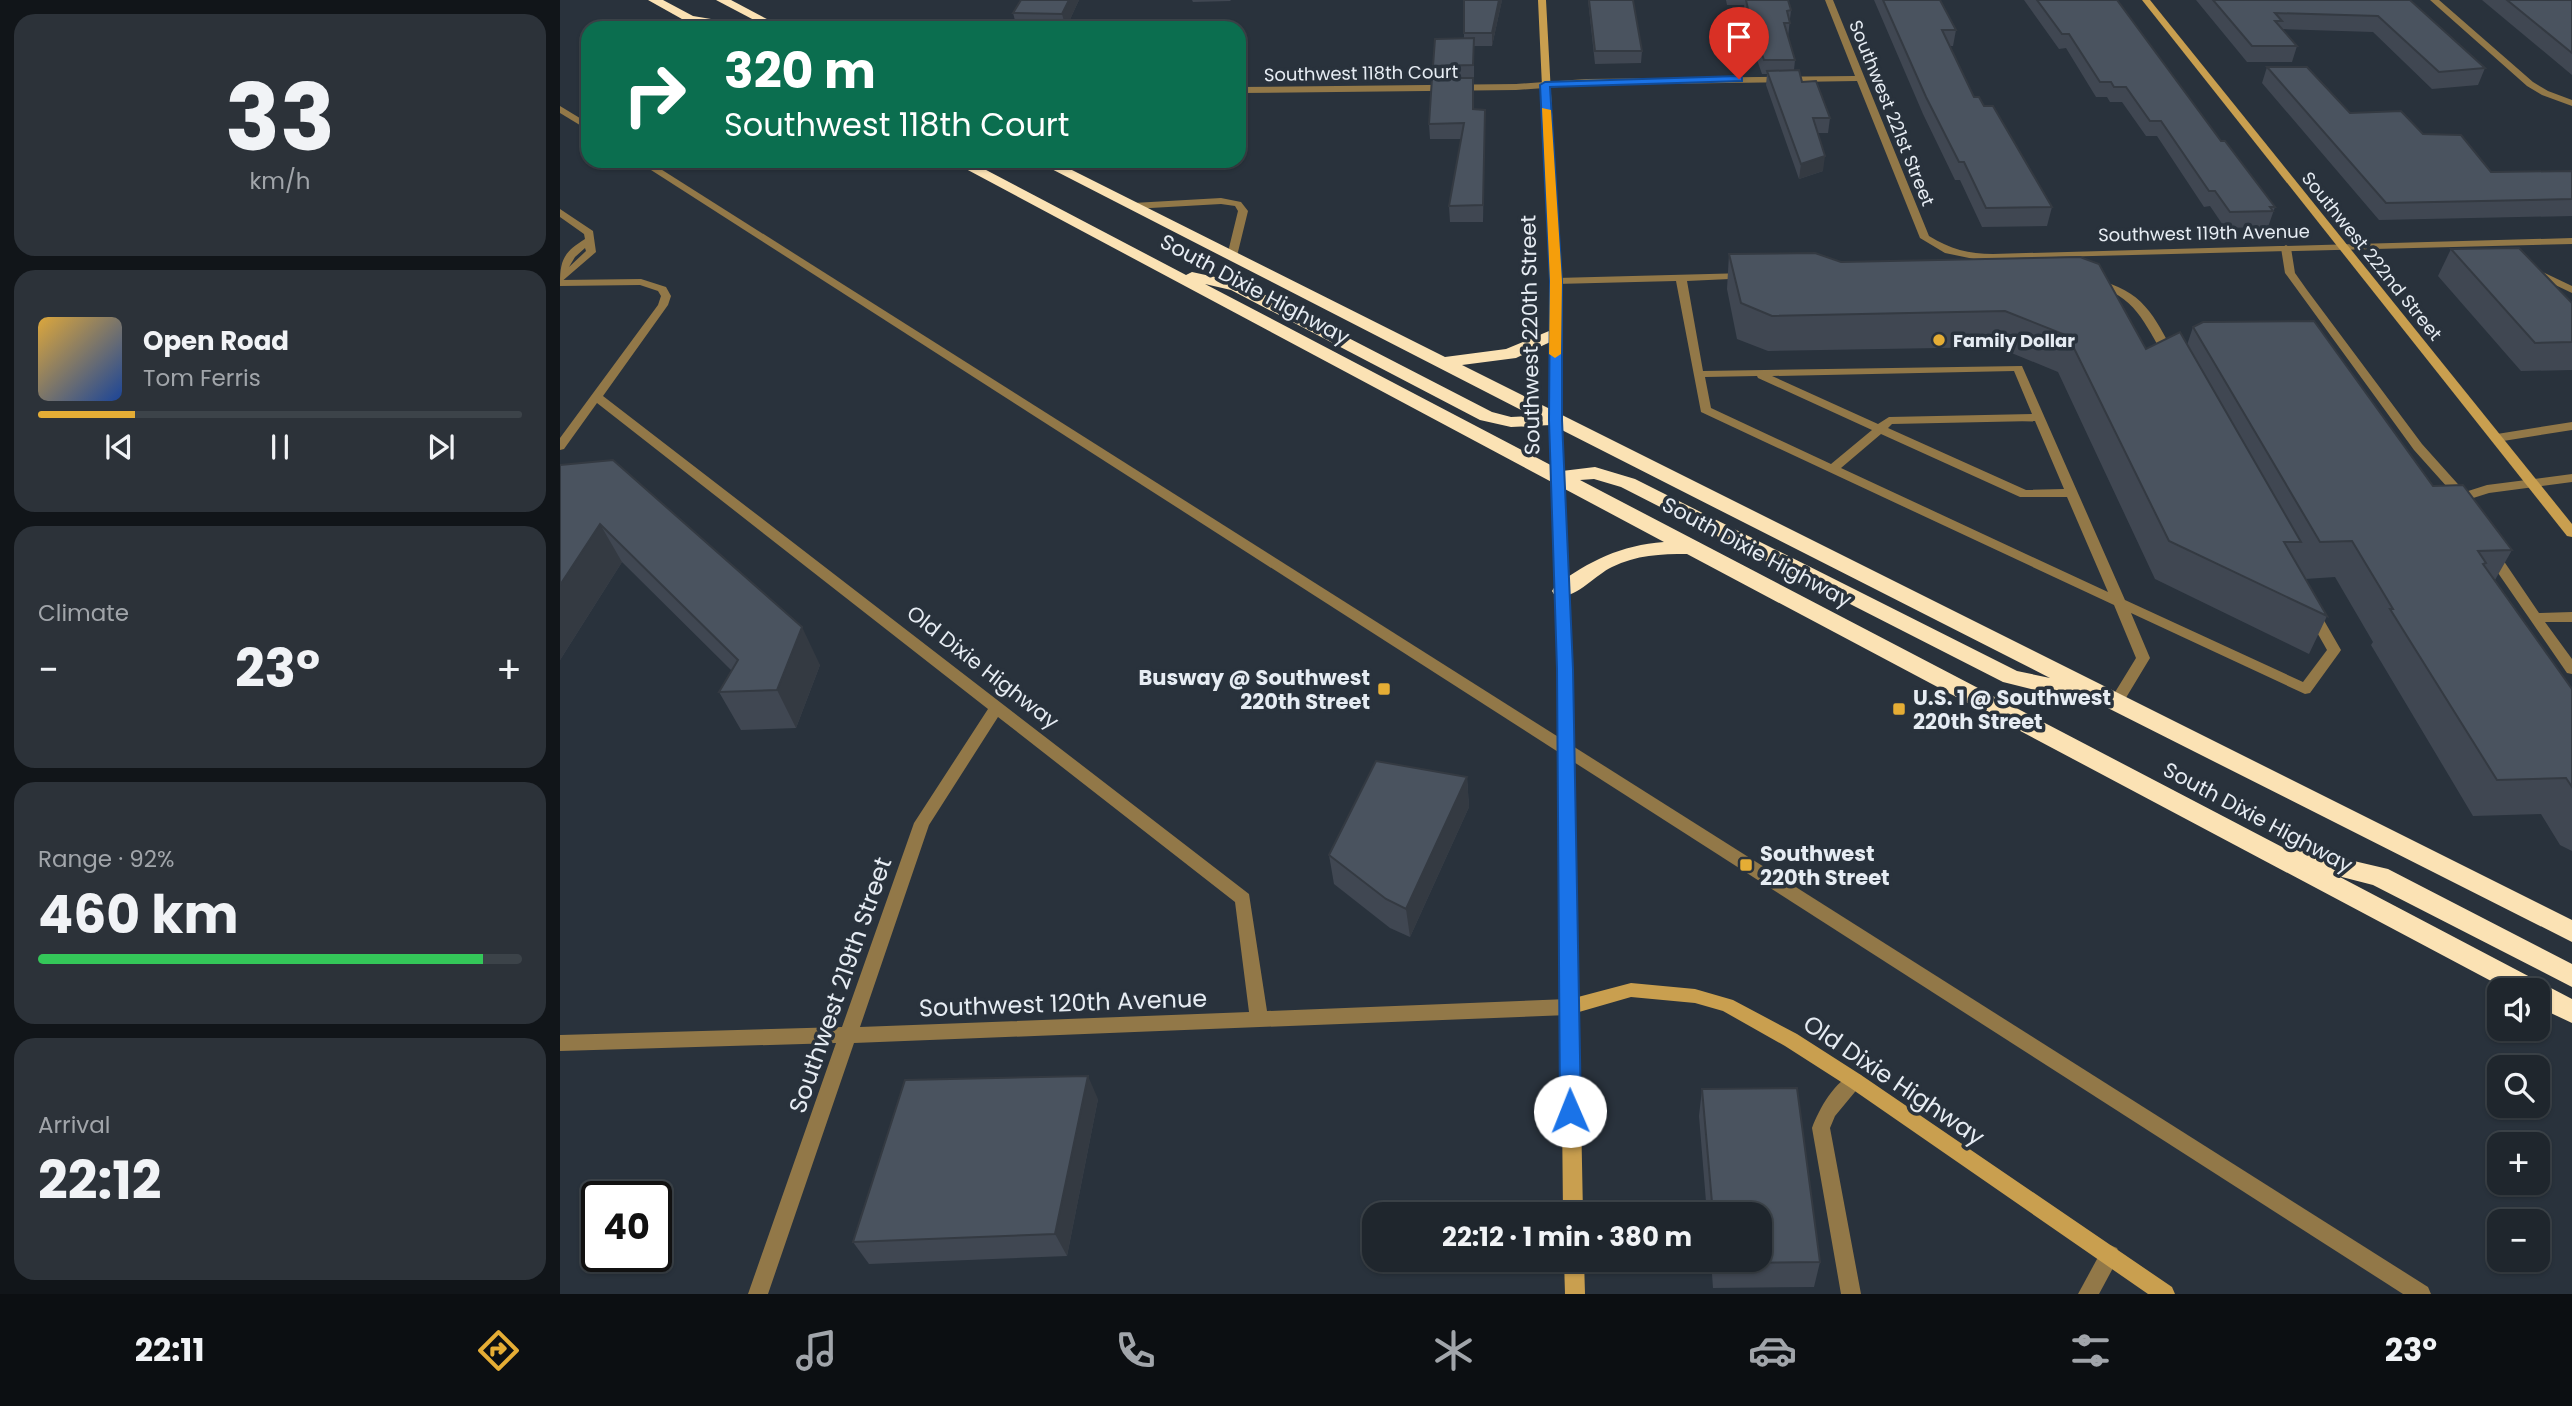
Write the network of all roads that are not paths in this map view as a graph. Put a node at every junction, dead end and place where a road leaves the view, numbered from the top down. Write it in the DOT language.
graph roads {
  1 [pos="654,0"];
  2 [pos="722,0"];
  3 [pos="1542,0"];
  4 [pos="1829,0"];
  5 [pos="2146,0"];
  6 [pos="2434,0"];
  7 [pos="689,19"];
  8 [pos="693,21"];
  9 [pos="701,21"];
  10 [pos="764,21"];
  11 [pos="1860,78"];
  12 [pos="1545,85"];
  13 [pos="1246,90"];
  14 [pos="2572,103"];
  15 [pos="560,109"];
  16 [pos="581,122"];
  17 [pos="653,168"];
  18 [pos="971,168"];
  19 [pos="1057,168"];
  20 [pos="1133,206"];
  21 [pos="560,212"];
  22 [pos="1925,238"];
  23 [pos="589,241"];
  24 [pos="2572,241"];
  25 [pos="2493,243"];
  26 [pos="2286,248"];
  27 [pos="2343,248"];
  28 [pos="1232,256"];
  29 [pos="2513,258"];
  30 [pos="2523,265"];
  31 [pos="1171,273"];
  32 [pos="560,274"];
  33 [pos="1764,275"];
  34 [pos="1681,278"];
  35 [pos="560,281"];
  36 [pos="1556,281"];
  37 [pos="2080,281"];
  38 [pos="2572,290"];
  39 [pos="1555,334"];
  40 [pos="1442,362"];
  41 [pos="2174,364"];
  42 [pos="1756,373"];
  43 [pos="1699,374"];
  44 [pos="597,397"];
  45 [pos="2039,417"];
  46 [pos="1555,420"];
  47 [pos="2572,426"];
  48 [pos="1880,429"];
  49 [pos="2497,438"];
  50 [pos="560,446"];
  51 [pos="1833,469"];
  52 [pos="1557,477"];
  53 [pos="2572,478"];
  54 [pos="2531,482"];
  55 [pos="2071,493"];
  56 [pos="2463,497"];
  57 [pos="2470,516"];
  58 [pos="2572,533"];
  59 [pos="2481,538"];
  60 [pos="1693,548"];
  61 [pos="1562,591"];
  62 [pos="2120,603"];
  63 [pos="2307,603"];
  64 [pos="2572,617"];
  65 [pos="2535,618"];
  66 [pos="2572,669"];
  67 [pos="2116,702"];
  68 [pos="997,706"];
  69 [pos="1567,751"];
  70 [pos="2267,851"];
  71 [pos="2572,932"];
  72 [pos="2572,976"];
  73 [pos="2508,978"];
  74 [pos="2550,1000"];
  75 [pos="1568,1007"];
  76 [pos="2572,1012"];
  77 [pos="1259,1020"];
  78 [pos="849,1035"];
  79 [pos="560,1043"];
  80 [pos="1854,1081"];
  81 [pos="1573,1202"];
  82 [pos="2110,1255"];
  83 [pos="1574,1272"];
  84 [pos="758,1294"];
  85 [pos="1575,1294"];
  86 [pos="1851,1294"];
  87 [pos="2088,1294"];
  88 [pos="2165,1294"];
  89 [pos="2421,1294"];
  1 -- 7 [label="highway"];
  2 -- 10 [label="highway"];
  3 -- 12 [label="street, Southwest 220th Street"];
  4 -- 11 [label="street, Southwest 221st Street"];
  5 -- 27 [label="street, Southwest 222nd Street"];
  6 -- 14 [label="street"];
  7 -- 8 [label="highway"];
  7 -- 9 [label="highway"];
  11 -- 12 [label="street, Southwest 118th Court"];
  11 -- 22 [label="street, Southwest 221st Street"];
  12 -- 13 [label="street, Southwest 118th Court"];
  12 -- 36 [label="street, Southwest 220th Street"];
  15 -- 16 [label="street"];
  17 -- 69 [label="street"];
  18 -- 31 [label="highway, South Dixie Highway"];
  19 -- 20 [label="highway, South Dixie Highway"];
  20 -- 28 [label="highway, South Dixie Highway"];
  20 -- 28 [label="street"];
  21 -- 23 [label="street"];
  22 -- 26 [label="street, Southwest 119th Avenue"];
  23 -- 32 [label="street"];
  23 -- 35 [label="street"];
  24 -- 25 [label="street, Southwest 119th Avenue"];
  25 -- 27 [label="street, Southwest 119th Avenue"];
  25 -- 29 [label="street"];
  26 -- 27 [label="street, Southwest 119th Avenue"];
  26 -- 56 [label="street"];
  27 -- 49 [label="street, Southwest 222nd Street"];
  28 -- 40 [label="highway, South Dixie Highway"];
  30 -- 38 [label="street"];
  31 -- 46 [label="highway"];
  31 -- 52 [label="highway, South Dixie Highway"];
  33 -- 34 [label="street"];
  34 -- 36 [label="street"];
  34 -- 43 [label="street"];
  35 -- 44 [label="street"];
  36 -- 39 [label="street, Southwest 220th Street"];
  37 -- 41 [label="street"];
  39 -- 40 [label="highway"];
  39 -- 46 [label="street, Southwest 220th Street"];
  40 -- 46 [label="highway, South Dixie Highway"];
  42 -- 43 [label="street"];
  42 -- 45 [label="street"];
  42 -- 48 [label="street"];
  43 -- 51 [label="street"];
  44 -- 50 [label="street"];
  44 -- 68 [label="street, Old Dixie Highway"];
  45 -- 48 [label="street"];
  45 -- 55 [label="street"];
  46 -- 52 [label="street, Southwest 220th Street"];
  46 -- 67 [label="highway, South Dixie Highway"];
  47 -- 49 [label="street"];
  48 -- 51 [label="street"];
  48 -- 55 [label="street"];
  49 -- 54 [label="street, Southwest 222nd Street"];
  51 -- 62 [label="street"];
  52 -- 60 [label="highway, South Dixie Highway"];
  52 -- 61 [label="street, Southwest 220th Street"];
  52 -- 67 [label="highway"];
  53 -- 54 [label="street"];
  54 -- 56 [label="street"];
  54 -- 58 [label="street, Southwest 222nd Street"];
  55 -- 62 [label="street"];
  56 -- 57 [label="street"];
  59 -- 65 [label="street"];
  60 -- 61 [label="highway"];
  60 -- 70 [label="highway, South Dixie Highway"];
  61 -- 69 [label="street, Southwest 220th Street"];
  62 -- 63 [label="street"];
  62 -- 67 [label="street"];
  64 -- 65 [label="street"];
  65 -- 66 [label="street"];
  67 -- 71 [label="highway, South Dixie Highway"];
  68 -- 77 [label="street, Old Dixie Highway"];
  68 -- 78 [label="street, Southwest 219th Street"];
  69 -- 75 [label="street, Southwest 220th Street"];
  69 -- 89 [label="street"];
  70 -- 72 [label="highway"];
  70 -- 73 [label="highway, South Dixie Highway"];
  74 -- 76 [label="highway"];
  75 -- 77 [label="street, Southwest 120th Avenue"];
  75 -- 80 [label="street, Old Dixie Highway"];
  75 -- 81 [label="street, Southwest 220th Street"];
  77 -- 78 [label="street, Southwest 120th Avenue"];
  78 -- 79 [label="street, Southwest 120th Avenue"];
  78 -- 84 [label="street, Southwest 219th Street"];
  80 -- 82 [label="street, Old Dixie Highway"];
  80 -- 86 [label="street"];
  82 -- 87 [label="street"];
  82 -- 88 [label="street, Old Dixie Highway"];
  83 -- 85 [label="street"];
}
